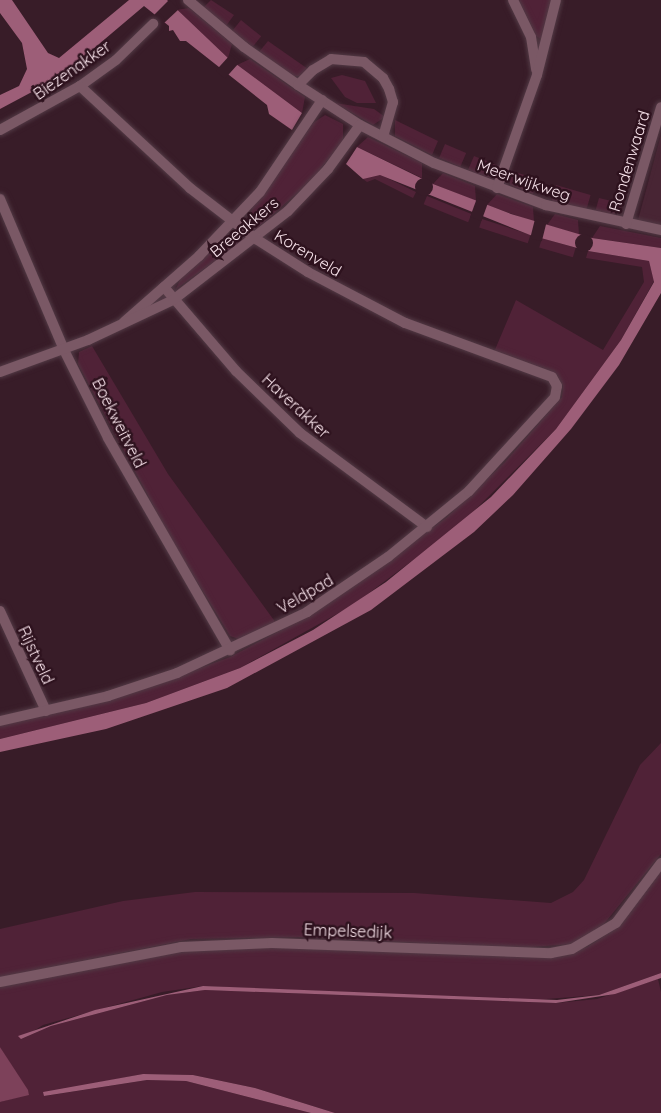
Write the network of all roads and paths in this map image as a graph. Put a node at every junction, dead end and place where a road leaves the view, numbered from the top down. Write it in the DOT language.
graph roads {
  1 [pos="188,0"];
  2 [pos="513,0"];
  3 [pos="556,0"];
  4 [pos="153,24"];
  5 [pos="537,75"];
  6 [pos="298,85"];
  7 [pos="80,86"];
  8 [pos="322,100"];
  9 [pos="661,107"];
  10 [pos="360,125"];
  11 [pos="0,130"];
  12 [pos="384,137"];
  13 [pos="497,188"];
  14 [pos="0,199"];
  15 [pos="233,222"];
  16 [pos="626,224"];
  17 [pos="661,230"];
  18 [pos="256,239"];
  19 [pos="164,287"];
  20 [pos="173,300"];
  21 [pos="124,322"];
  22 [pos="64,350"];
  23 [pos="0,372"];
  24 [pos="557,386"];
  25 [pos="427,527"];
  26 [pos="0,611"];
  27 [pos="230,650"];
  28 [pos="46,711"];
  29 [pos="0,721"];
  30 [pos="661,863"];
  31 [pos="0,982"];
  1 -- 6 [label="street, Meerwijkweg"];
  2 -- 5 [label="street"];
  3 -- 5 [label="street"];
  4 -- 7 [label="street, Biezenakker"];
  5 -- 13 [label="street"];
  6 -- 8 [label="street, Meerwijkweg"];
  6 -- 12 [label="street"];
  7 -- 11 [label="street, Biezenakker"];
  7 -- 15 [label="street, Korenveld"];
  8 -- 10 [label="street, Meerwijkweg"];
  8 -- 15 [label="street, Breeakkers"];
  9 -- 16 [label="street, Rondenwaard"];
  10 -- 12 [label="street, Meerwijkweg"];
  10 -- 18 [label="street, Breeakkers"];
  12 -- 13 [label="street, Meerwijkweg"];
  13 -- 16 [label="street, Meerwijkweg"];
  14 -- 22 [label="street, Boekweitveld"];
  15 -- 18 [label="street, Korenveld"];
  15 -- 19 [label="street, Breeakkers"];
  16 -- 17 [label="street, Meerwijkweg"];
  18 -- 20 [label="street, Breeakkers"];
  18 -- 24 [label="street, Korenveld"];
  19 -- 20 [label="street, Haverakker"];
  19 -- 21 [label="street, Breeakkers"];
  20 -- 21 [label="street, Breeakkers"];
  20 -- 25 [label="street, Haverakker"];
  21 -- 22 [label="street, Breeakkers"];
  22 -- 23 [label="street, Breeakkers"];
  22 -- 27 [label="street, Boekweitveld"];
  24 -- 25 [label="street, Veldpad"];
  25 -- 27 [label="street, Veldpad"];
  26 -- 28 [label="street, Rijstveld"];
  27 -- 28 [label="street, Veldpad"];
  28 -- 29 [label="street, Veldpad"];
  30 -- 31 [label="street, Empelsedijk"];
}
